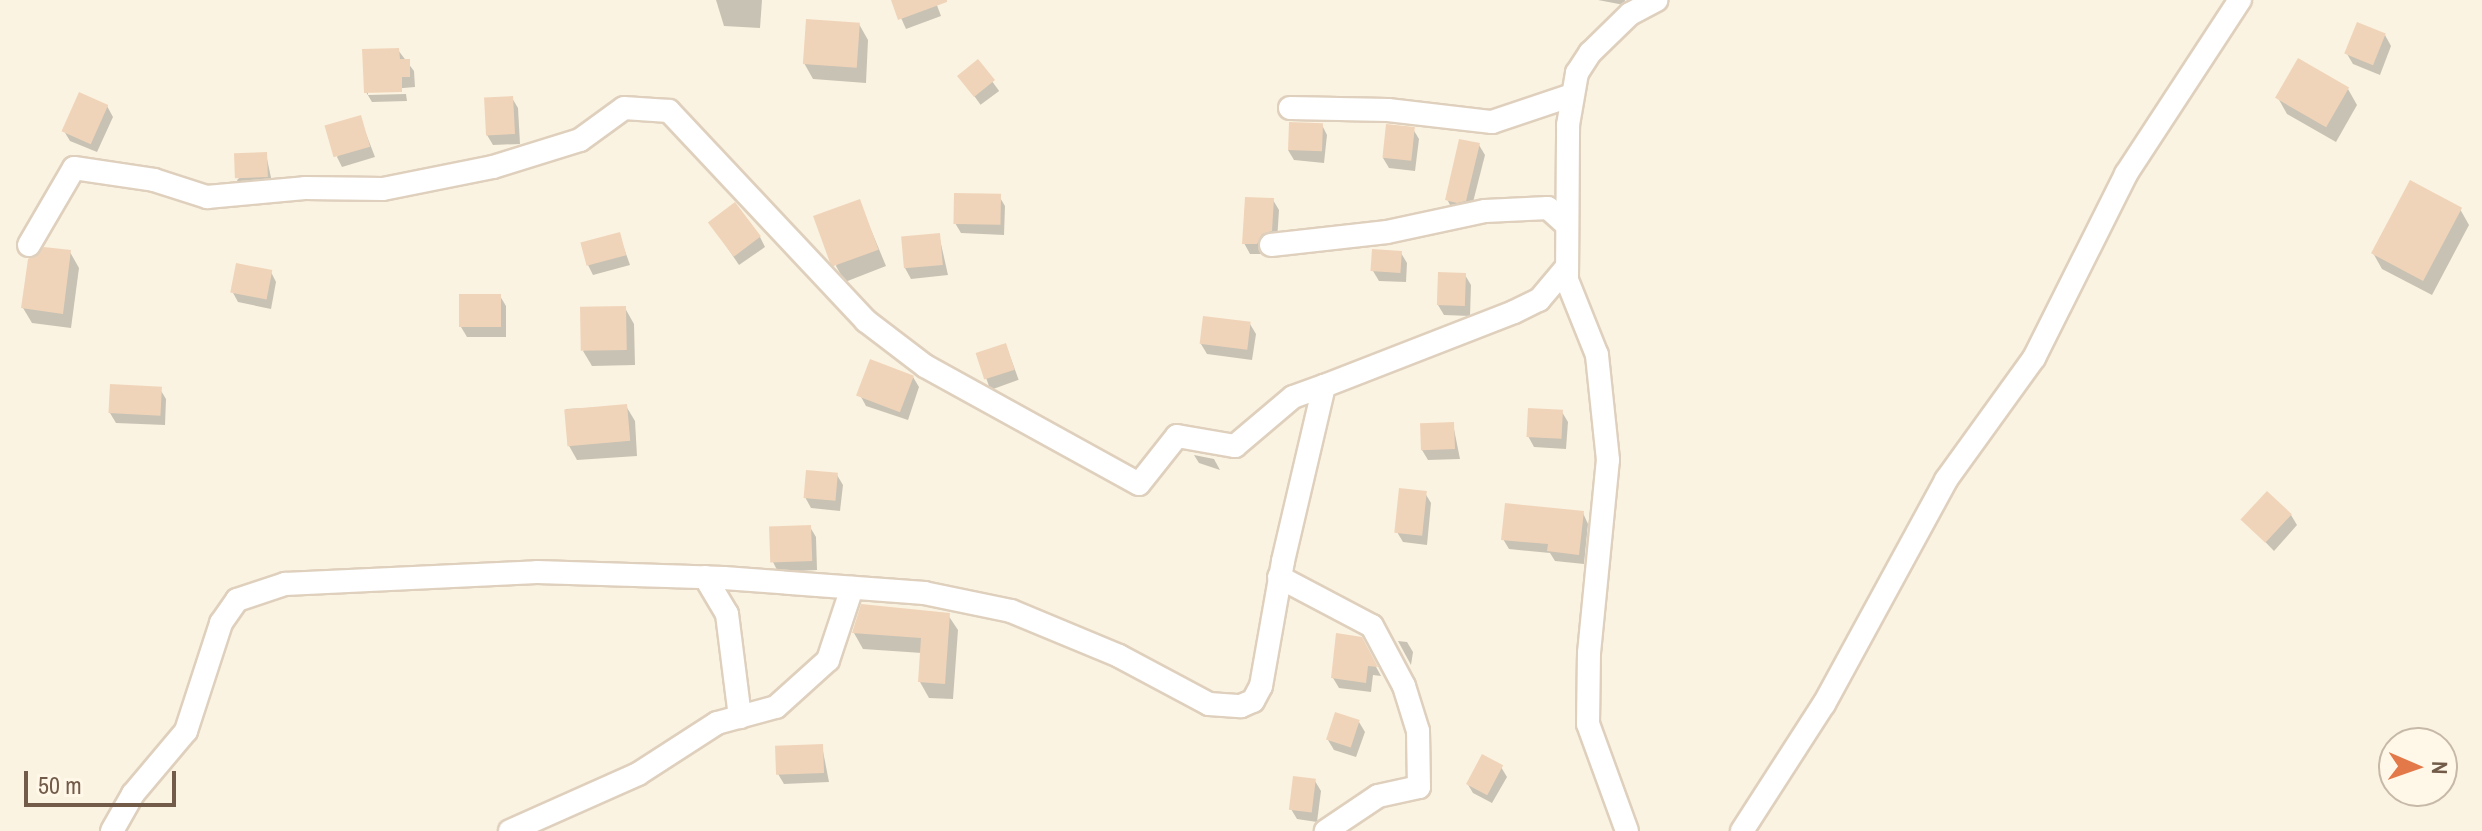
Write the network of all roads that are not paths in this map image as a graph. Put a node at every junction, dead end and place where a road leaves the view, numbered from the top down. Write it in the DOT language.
graph roads {
  1 [pos="1656,0"];
  2 [pos="2240,0"];
  3 [pos="1572,95"];
  4 [pos="1290,108"];
  5 [pos="1566,224"];
  6 [pos="29,245"];
  7 [pos="1271,245"];
  8 [pos="1566,268"];
  9 [pos="1324,386"];
  10 [pos="705,577"];
  11 [pos="1279,577"];
  12 [pos="852,588"];
  13 [pos="740,717"];
  14 [pos="112,831"];
  15 [pos="510,831"];
  16 [pos="1326,831"];
  17 [pos="1627,831"];
  18 [pos="1742,831"];
  1 -- 3 [label="street"];
  2 -- 18 [label="street"];
  3 -- 4 [label="street"];
  3 -- 5 [label="street"];
  5 -- 7 [label="street"];
  5 -- 8 [label="street"];
  6 -- 9 [label="street"];
  8 -- 9 [label="street"];
  8 -- 17 [label="street"];
  9 -- 11 [label="street"];
  10 -- 12 [label="street"];
  10 -- 13 [label="street"];
  10 -- 14 [label="street"];
  11 -- 12 [label="street"];
  11 -- 16 [label="street"];
  12 -- 13 [label="street"];
  13 -- 15 [label="street"];
}
